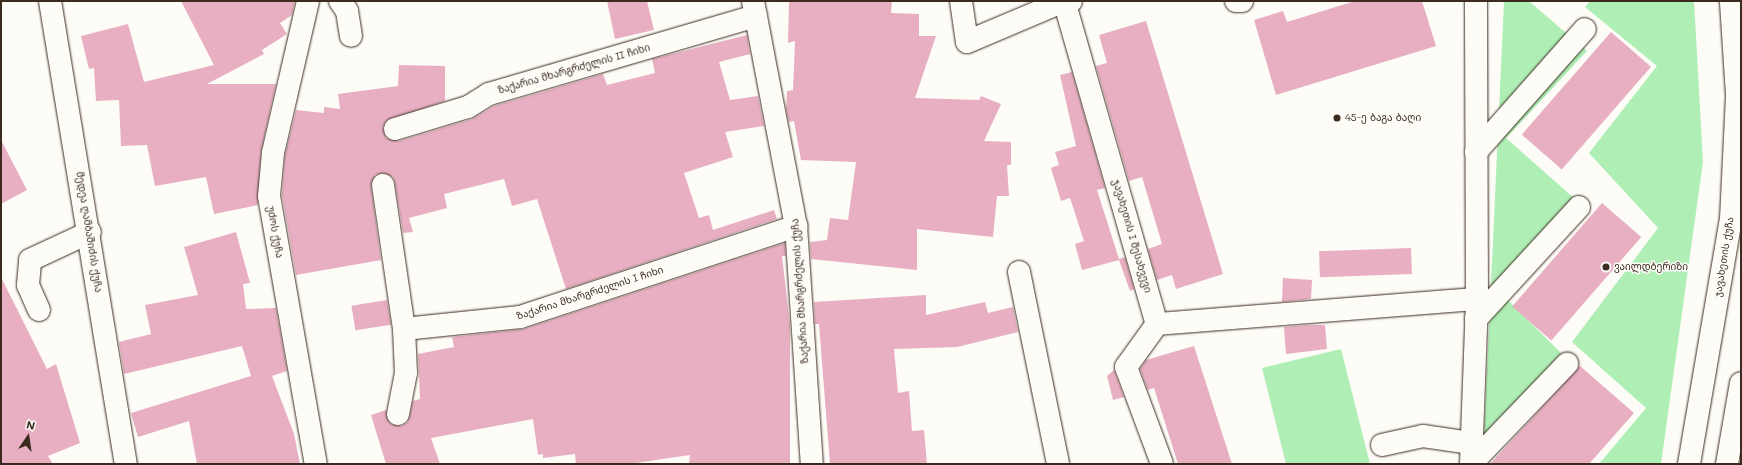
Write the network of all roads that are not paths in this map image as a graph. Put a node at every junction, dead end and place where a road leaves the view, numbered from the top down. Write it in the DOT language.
graph roads {
  1 [pos="50,1"];
  2 [pos="308,1"];
  3 [pos="340,1"];
  4 [pos="961,1"];
  5 [pos="1236,1"];
  6 [pos="1242,1"];
  7 [pos="1476,1"];
  8 [pos="1731,1"];
  9 [pos="1067,2"];
  10 [pos="754,8"];
  11 [pos="1586,29"];
  12 [pos="351,36"];
  13 [pos="395,129"];
  14 [pos="1476,152"];
  15 [pos="383,185"];
  16 [pos="1579,208"];
  17 [pos="796,226"];
  18 [pos="90,232"];
  19 [pos="1019,272"];
  20 [pos="1476,309"];
  21 [pos="39,310"];
  22 [pos="1157,324"];
  23 [pos="404,329"];
  24 [pos="1567,364"];
  25 [pos="1741,383"];
  26 [pos="398,414"];
  27 [pos="1737,429"];
  28 [pos="1382,445"];
  29 [pos="1471,457"];
  30 [pos="126,464"];
  31 [pos="316,464"];
  32 [pos="812,464"];
  33 [pos="1058,464"];
  34 [pos="1162,464"];
  35 [pos="1689,464"];
  36 [pos="1727,464"];
  1 -- 18 [label="street, მედეა ღამბაშიძის ქუჩა"];
  2 -- 31 [label="street, უძოს ქუჩა"];
  3 -- 12 [label="street"];
  4 -- 9 [label="street"];
  5 -- 6 [label="street"];
  7 -- 14 [label="street"];
  8 -- 35 [label="street, ჯავახეთის ქუჩა"];
  9 -- 22 [label="street, ჯავახეთის I შესახვევი"];
  10 -- 13 [label="street, ზაქარია მხარგრძელის II ჩიხი"];
  10 -- 17 [label="street, ზაქარია მხარგრძელის ქუჩა"];
  11 -- 14 [label="street"];
  14 -- 20 [label="street"];
  15 -- 23 [label="street"];
  16 -- 20 [label="street"];
  17 -- 23 [label="street, ზაქარია მხარგრძელის I ჩიხი"];
  17 -- 32 [label="street, ზაქარია მხარგრძელის ქუჩა"];
  18 -- 21 [label="street"];
  18 -- 30 [label="street, მედეა ღამბაშიძის ქუჩა"];
  19 -- 33 [label="street"];
  20 -- 22 [label="street"];
  20 -- 29 [label="street"];
  22 -- 34 [label="street"];
  23 -- 26 [label="street"];
  24 -- 29 [label="street"];
  25 -- 27 [label="street"];
  27 -- 36 [label="street"];
  28 -- 29 [label="street"];
}
